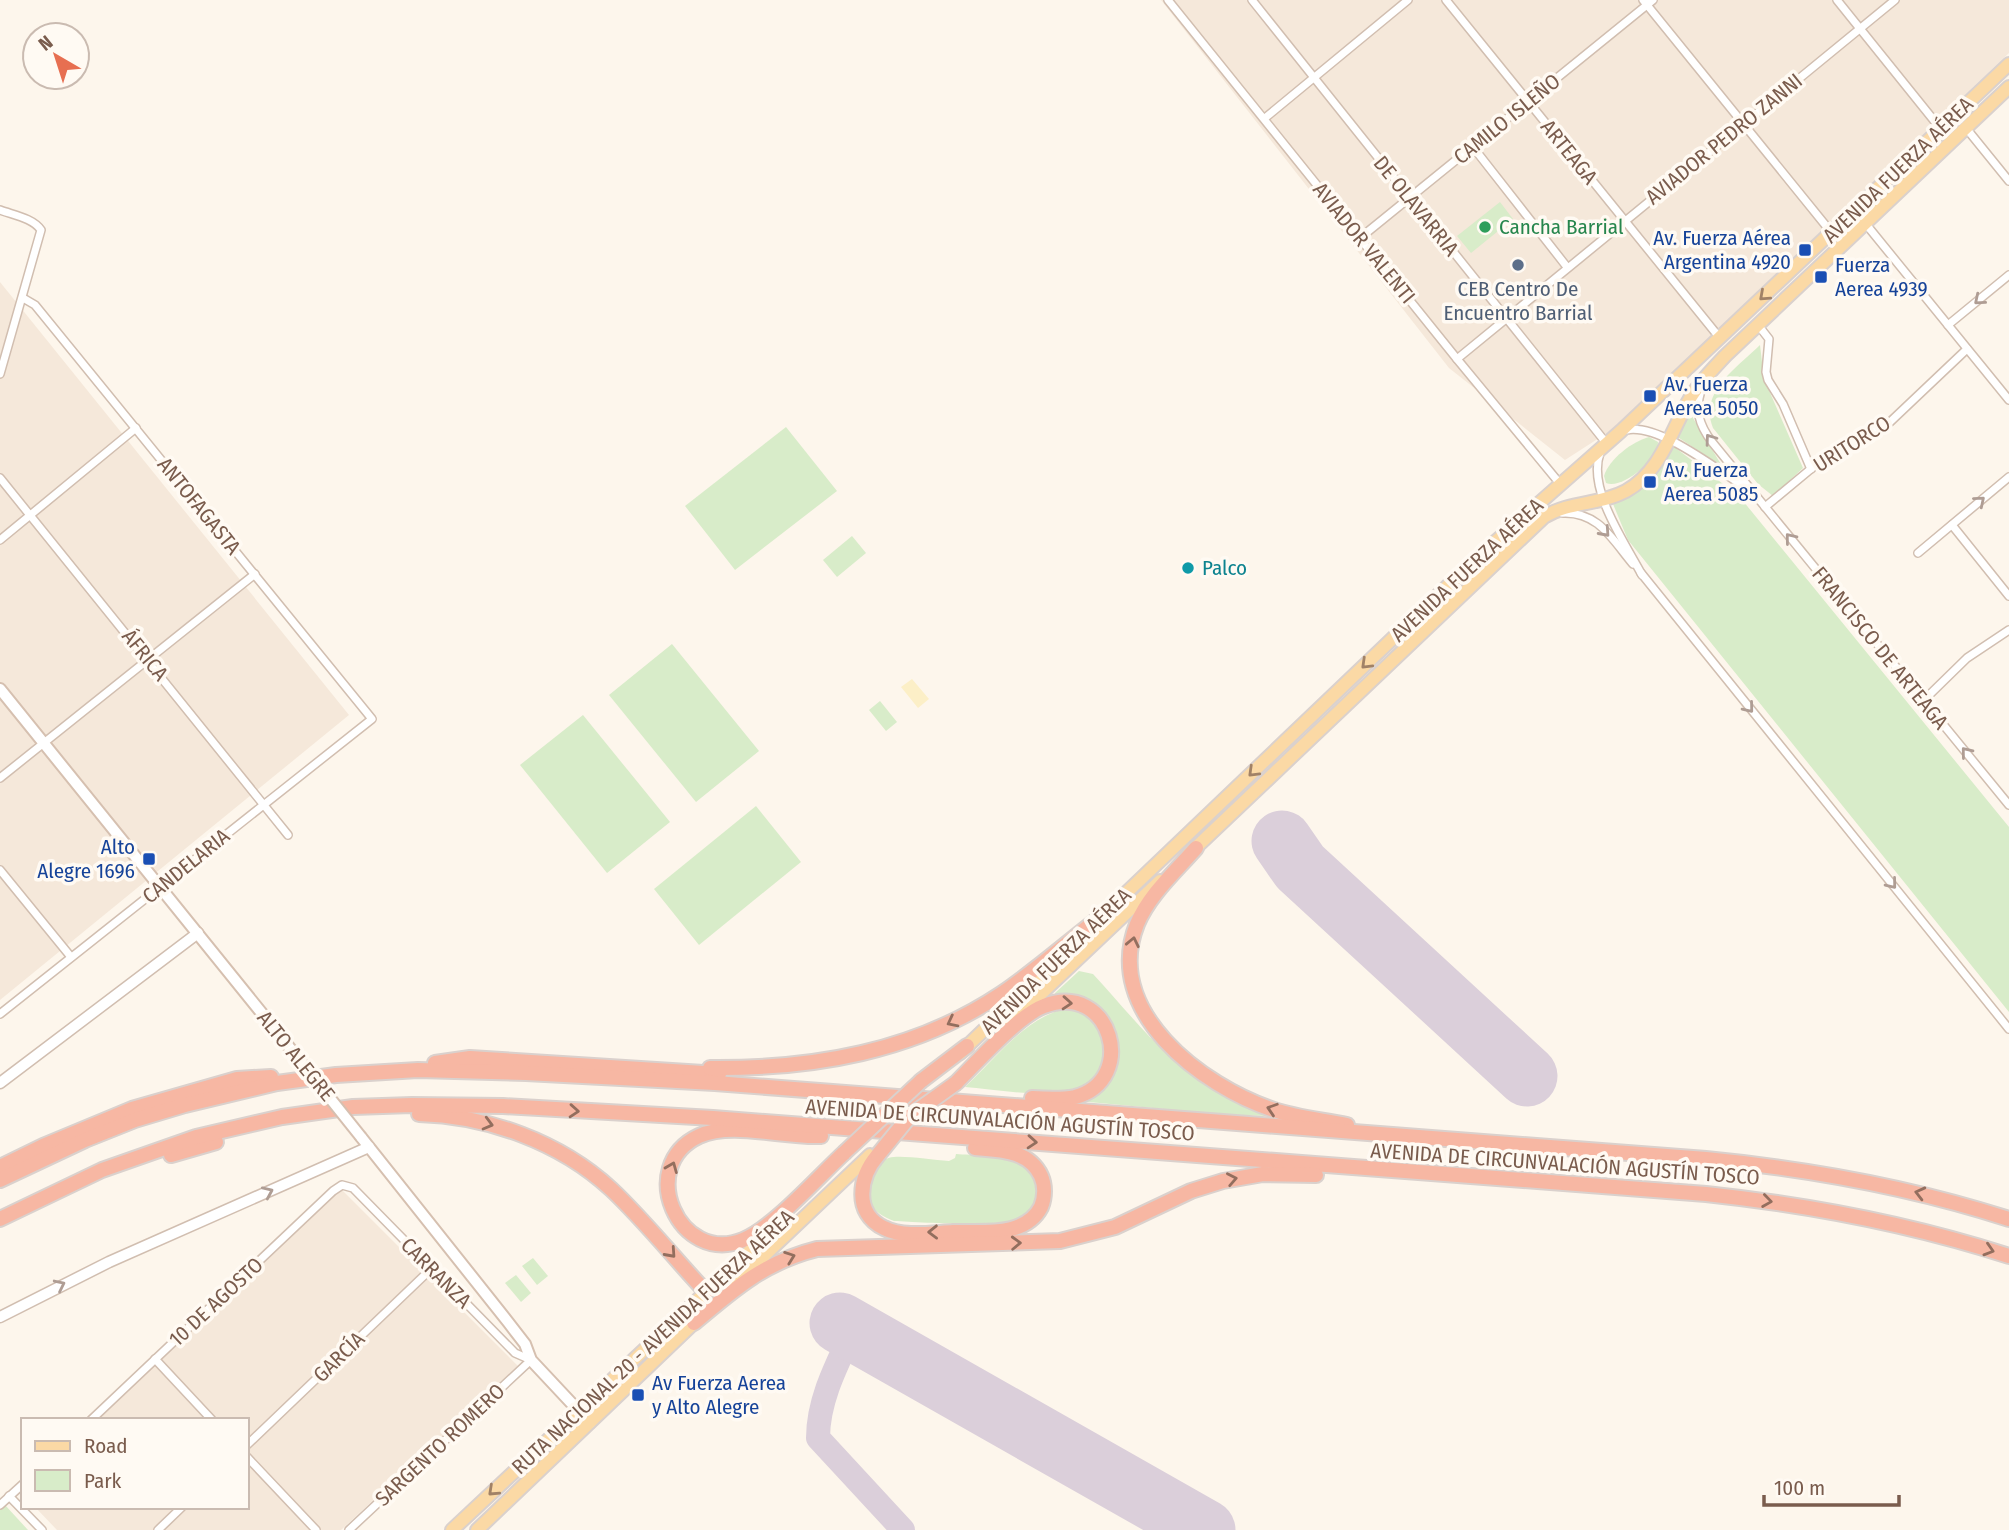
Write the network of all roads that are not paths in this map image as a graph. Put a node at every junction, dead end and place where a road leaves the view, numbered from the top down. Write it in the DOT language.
graph roads {
  1 [pos="1168,0"];
  2 [pos="1252,0"];
  3 [pos="1408,0"];
  4 [pos="1446,0"];
  5 [pos="1837,0"];
  6 [pos="1895,0"];
  7 [pos="1647,2"];
  8 [pos="1860,28"];
  9 [pos="2009,64"];
  10 [pos="1314,78"];
  11 [pos="2009,87"];
  12 [pos="1528,102"];
  13 [pos="1265,118"];
  14 [pos="1742,123"];
  15 [pos="1940,128"];
  16 [pos="1966,128"];
  17 [pos="1473,147"];
  18 [pos="2009,181"];
  19 [pos="1410,198"];
  20 [pos="0,210"];
  21 [pos="1625,220"];
  22 [pos="1866,223"];
  23 [pos="1832,233"];
  24 [pos="1360,238"];
  25 [pos="1567,267"];
  26 [pos="2009,275"];
  27 [pos="23,298"];
  28 [pos="1506,319"];
  29 [pos="1758,325"];
  30 [pos="1948,325"];
  31 [pos="1719,337"];
  32 [pos="1967,349"];
  33 [pos="1457,359"];
  34 [pos="2,360"];
  35 [pos="0,374"];
  36 [pos="1705,377"];
  37 [pos="2009,400"];
  38 [pos="135,429"];
  39 [pos="1621,431"];
  40 [pos="1670,440"];
  41 [pos="1607,443"];
  42 [pos="1811,470"];
  43 [pos="2009,477"];
  44 [pos="0,478"];
  45 [pos="1561,485"];
  46 [pos="1751,491"];
  47 [pos="1604,500"];
  48 [pos="1765,508"];
  49 [pos="31,515"];
  50 [pos="1544,517"];
  51 [pos="1952,525"];
  52 [pos="0,540"];
  53 [pos="1918,553"];
  54 [pos="255,574"];
  55 [pos="1642,575"];
  56 [pos="2009,596"];
  57 [pos="2009,630"];
  58 [pos="148,659"];
  59 [pos="0,689"];
  60 [pos="1924,701"];
  61 [pos="1315,712"];
  62 [pos="372,719"];
  63 [pos="1327,725"];
  64 [pos="44,743"];
  65 [pos="0,778"];
  66 [pos="264,803"];
  67 [pos="2009,805"];
  68 [pos="288,835"];
  69 [pos="1196,848"];
  70 [pos="0,870"];
  71 [pos="160,887"];
  72 [pos="1107,912"];
  73 [pos="198,933"];
  74 [pos="71,957"];
  75 [pos="0,1014"];
  76 [pos="2009,1029"];
  77 [pos="967,1046"];
  78 [pos="632,1067"];
  79 [pos="368,1072"];
  80 [pos="336,1074"];
  81 [pos="0,1083"];
  82 [pos="951,1083"];
  83 [pos="886,1131"];
  84 [pos="1410,1137"];
  85 [pos="369,1147"];
  86 [pos="849,1153"];
  87 [pos="874,1155"];
  88 [pos="0,1167"];
  89 [pos="1467,1176"];
  90 [pos="0,1180"];
  91 [pos="342,1185"];
  92 [pos="0,1219"];
  93 [pos="2009,1219"];
  94 [pos="0,1229"];
  95 [pos="2009,1256"];
  96 [pos="430,1269"];
  97 [pos="706,1292"];
  98 [pos="0,1317"];
  99 [pos="694,1323"];
  100 [pos="155,1359"];
  101 [pos="531,1360"];
  102 [pos="579,1411"];
  103 [pos="93,1418"];
  104 [pos="210,1418"];
  105 [pos="590,1423"];
  106 [pos="248,1445"];
  107 [pos="248,1458"];
  108 [pos="21,1486"];
  109 [pos="9,1496"];
  110 [pos="0,1505"];
  111 [pos="21,1508"];
  112 [pos="22,1509"];
  113 [pos="180,1509"];
  114 [pos="42,1530"];
  115 [pos="158,1530"];
  116 [pos="316,1530"];
  117 [pos="349,1530"];
  118 [pos="452,1530"];
  119 [pos="477,1530"];
  1 -- 13 [label="street, AVIADOR VALENTI"];
  2 -- 10 [label="street, DE OLAVARRIA"];
  3 -- 10 [label="street"];
  4 -- 12 [label="street, ARTEAGA"];
  5 -- 8 [label="street"];
  6 -- 8 [label="street, AVIADOR PEDRO ZANNI"];
  7 -- 12 [label="street, CAMILO ISLEÑO"];
  7 -- 14 [label="street"];
  8 -- 14 [label="street, AVIADOR PEDRO ZANNI"];
  8 -- 15 [label="street"];
  9 -- 15 [label="main road, AVENIDA FUERZA AÉREA"];
  10 -- 13 [label="street"];
  10 -- 19 [label="street, DE OLAVARRIA"];
  11 -- 16 [label="main road, AVENIDA FUERZA AÉREA"];
  12 -- 17 [label="street, CAMILO ISLEÑO"];
  12 -- 21 [label="street, ARTEAGA"];
  13 -- 24 [label="street, AVIADOR VALENTI"];
  14 -- 21 [label="street, AVIADOR PEDRO ZANNI"];
  14 -- 23 [label="street"];
  15 -- 23 [label="main road, AVENIDA FUERZA AÉREA"];
  16 -- 18 [label="street"];
  16 -- 22 [label="main road, AVENIDA FUERZA AÉREA"];
  17 -- 19 [label="street, CAMILO ISLEÑO"];
  17 -- 25 [label="street"];
  19 -- 24 [label="street, CAMILO ISLEÑO"];
  19 -- 28 [label="street, DE OLAVARRIA"];
  20 -- 27 [label="street"];
  21 -- 25 [label="street, AVIADOR PEDRO ZANNI"];
  21 -- 31 [label="street, ARTEAGA"];
  22 -- 29 [label="main road, AVENIDA FUERZA AÉREA"];
  22 -- 30 [label="street"];
  23 -- 31 [label="main road, AVENIDA FUERZA AÉREA, one-way"];
  24 -- 33 [label="street, AVIADOR VALENTI"];
  25 -- 28 [label="street, AVIADOR PEDRO ZANNI"];
  26 -- 30 [label="street, one-way"];
  27 -- 34 [label="street"];
  27 -- 38 [label="street, ANTOFAGASTA"];
  28 -- 33 [label="street, AVIADOR PEDRO ZANNI"];
  28 -- 41 [label="street, DE OLAVARRIA"];
  29 -- 36 [label="main road, AVENIDA FUERZA AÉREA"];
  29 -- 42 [label="street"];
  30 -- 32 [label="street"];
  31 -- 39 [label="main road, AVENIDA FUERZA AÉREA"];
  32 -- 37 [label="street"];
  32 -- 42 [label="street, URITORCO"];
  33 -- 45 [label="street, AVIADOR VALENTI"];
  34 -- 35 [label="street"];
  36 -- 40 [label="main road, AVENIDA FUERZA AÉREA"];
  46 -- 36 [label="street, FRANCISCO DE ARTEAGA, one-way"];
  38 -- 49 [label="street"];
  38 -- 54 [label="street, ANTOFAGASTA"];
  39 -- 40 [label="street, FRANCISCO DE ARTEAGA"];
  39 -- 41 [label="main road, AVENIDA FUERZA AÉREA"];
  40 -- 46 [label="street, FRANCISCO DE ARTEAGA"];
  40 -- 47 [label="main road, AVENIDA FUERZA AÉREA"];
  41 -- 45 [label="main road, AVENIDA FUERZA AÉREA"];
  41 -- 47 [label="street"];
  42 -- 48 [label="street, URITORCO"];
  51 -- 43 [label="street, one-way"];
  44 -- 49 [label="street, ÁFRICA"];
  45 -- 61 [label="main road, AVENIDA FUERZA AÉREA, one-way"];
  46 -- 48 [label="street, FRANCISCO DE ARTEAGA"];
  47 -- 50 [label="main road, AVENIDA FUERZA AÉREA"];
  47 -- 55 [label="street"];
  60 -- 48 [label="street, FRANCISCO DE ARTEAGA, one-way"];
  49 -- 52 [label="street"];
  49 -- 58 [label="street, ÁFRICA"];
  50 -- 55 [label="street, one-way"];
  50 -- 63 [label="main road, AVENIDA FUERZA AÉREA"];
  51 -- 53 [label="street"];
  51 -- 56 [label="street"];
  54 -- 58 [label="street"];
  54 -- 62 [label="street, ANTOFAGASTA"];
  55 -- 76 [label="street, one-way"];
  57 -- 60 [label="street"];
  58 -- 64 [label="street"];
  58 -- 66 [label="street, ÁFRICA"];
  59 -- 64 [label="main road, ALTO ALEGRE"];
  67 -- 60 [label="street, FRANCISCO DE ARTEAGA, one-way"];
  61 -- 63 [label="main road"];
  61 -- 72 [label="main road, AVENIDA FUERZA AÉREA, one-way"];
  62 -- 66 [label="street, CANDELARIA"];
  63 -- 69 [label="main road, AVENIDA FUERZA AÉREA"];
  64 -- 65 [label="street"];
  64 -- 71 [label="main road, ALTO ALEGRE"];
  66 -- 68 [label="street, ÁFRICA"];
  66 -- 71 [label="street, CANDELARIA"];
  69 -- 82 [label="main road, AVENIDA FUERZA AÉREA"];
  84 -- 69 [label="highway, one-way"];
  70 -- 74 [label="street"];
  71 -- 73 [label="main road, ALTO ALEGRE"];
  71 -- 74 [label="street, CANDELARIA"];
  72 -- 77 [label="main road, AVENIDA FUERZA AÉREA"];
  72 -- 78 [label="highway, one-way"];
  73 -- 81 [label="street"];
  73 -- 85 [label="main road, ALTO ALEGRE, bridge"];
  74 -- 75 [label="street, CANDELARIA"];
  77 -- 86 [label="highway, bridge"];
  78 -- 79 [label="highway"];
  82 -- 78 [label="highway, one-way"];
  79 -- 80 [label="highway, AVENIDA DE CIRCUNVALACIÓN AGUSTÍN TOSCO"];
  79 -- 84 [label="highway, AVENIDA DE CIRCUNVALACIÓN AGUSTÍN TOSCO"];
  80 -- 88 [label="highway"];
  80 -- 90 [label="highway, AVENIDA DE CIRCUNVALACIÓN AGUSTÍN TOSCO"];
  82 -- 87 [label="highway, bridge"];
  86 -- 83 [label="highway, one-way"];
  83 -- 87 [label="highway, one-way"];
  83 -- 89 [label="highway, AVENIDA DE CIRCUNVALACIÓN AGUSTÍN TOSCO, one-way"];
  92 -- 83 [label="highway, AVENIDA DE CIRCUNVALACIÓN AGUSTÍN TOSCO, one-way"];
  93 -- 84 [label="highway, AVENIDA DE CIRCUNVALACIÓN AGUSTÍN TOSCO, one-way"];
  98 -- 85 [label="street, one-way"];
  85 -- 101 [label="main road, ALTO ALEGRE"];
  86 -- 97 [label="main road, RUTA NACIONAL 20 - AVENIDA FUERZA AÉREA"];
  87 -- 99 [label="main road, RUTA NACIONAL 20 - AVENIDA FUERZA AÉREA"];
  89 -- 95 [label="highway, AVENIDA DE CIRCUNVALACIÓN AGUSTÍN TOSCO, one-way"];
  99 -- 89 [label="highway, one-way"];
  91 -- 96 [label="street, CARRANZA"];
  91 -- 100 [label="street, 10 DE AGOSTO"];
  94 -- 97 [label="highway, one-way"];
  96 -- 101 [label="street, CARRANZA"];
  96 -- 106 [label="street, GARCÍA"];
  97 -- 102 [label="main road, RUTA NACIONAL 20 - AVENIDA FUERZA AÉREA"];
  99 -- 105 [label="main road, RUTA NACIONAL 20 - AVENIDA FUERZA AÉREA"];
  100 -- 103 [label="street, 10 DE AGOSTO"];
  100 -- 104 [label="street"];
  101 -- 102 [label="main road, ALTO ALEGRE"];
  101 -- 117 [label="street, SARGENTO ROMERO"];
  102 -- 105 [label="main road, ALTO ALEGRE"];
  102 -- 118 [label="main road, RUTA NACIONAL 20 - AVENIDA FUERZA AÉREA, one-way"];
  105 -- 119 [label="main road, RUTA NACIONAL 20 - AVENIDA FUERZA AÉREA"];
  107 -- 116 [label="street"];
  108 -- 109 [label="street"];
  109 -- 110 [label="street"];
  109 -- 111 [label="street"];
  112 -- 114 [label="street"];
  113 -- 115 [label="street"];
}
